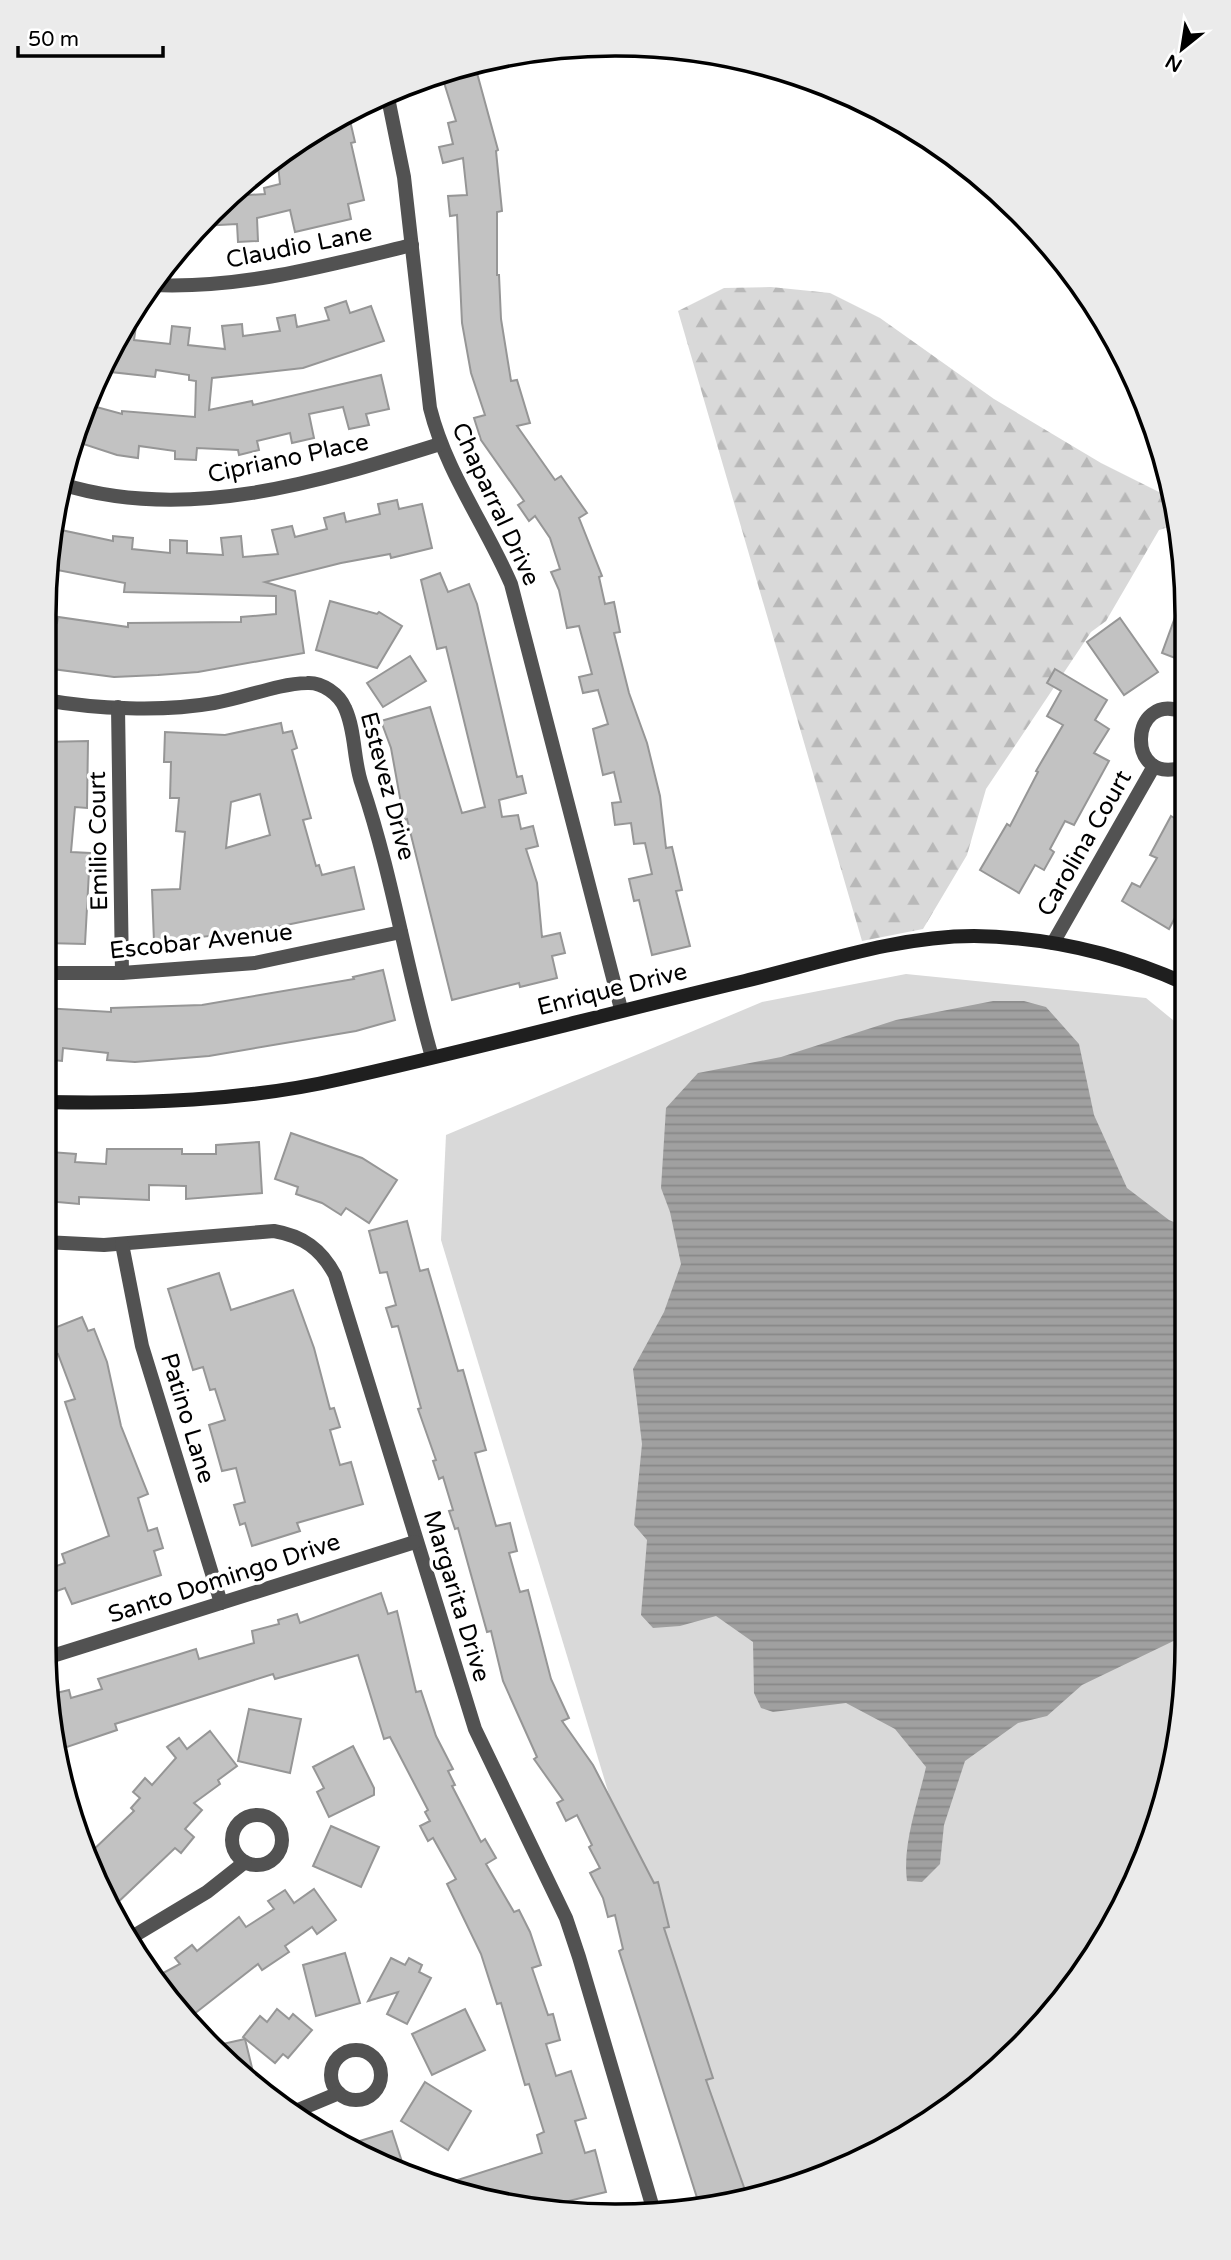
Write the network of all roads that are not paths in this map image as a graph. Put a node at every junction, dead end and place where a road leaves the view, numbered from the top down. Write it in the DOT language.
graph roads {
  1 [pos="390,104"];
  2 [pos="412,245"];
  3 [pos="164,286"];
  4 [pos="440,444"];
  5 [pos="71,487"];
  6 [pos="56,701"];
  7 [pos="118,707"];
  8 [pos="1175,712"];
  9 [pos="1154,766"];
  10 [pos="1175,768"];
  11 [pos="401,932"];
  12 [pos="1053,943"];
  13 [pos="122,973"];
  14 [pos="56,974"];
  15 [pos="1175,979"];
  16 [pos="621,1009"];
  17 [pos="432,1057"];
  18 [pos="56,1102"];
  19 [pos="56,1242"];
  20 [pos="122,1244"];
  21 [pos="415,1542"];
  22 [pos="221,1603"];
  23 [pos="56,1655"];
  24 [pos="245,1862"];
  25 [pos="137,1934"];
  26 [pos="339,2093"];
  27 [pos="303,2108"];
  28 [pos="651,2203"];
  1 -- 2 [label="street, Chaparral Drive"];
  2 -- 3 [label="street, Claudio Lane"];
  2 -- 4 [label="street, Chaparral Drive"];
  4 -- 5 [label="street, Cipriano Place"];
  4 -- 16 [label="street, Chaparral Drive"];
  6 -- 7 [label="street, Estevez Drive"];
  7 -- 11 [label="street, Estevez Drive"];
  7 -- 13 [label="street, Emilio Court"];
  8 -- 9 [label="street, Carolina Court"];
  9 -- 10 [label="street, Carolina Court"];
  9 -- 12 [label="street, Carolina Court"];
  11 -- 13 [label="street, Escobar Avenue"];
  11 -- 17 [label="street, Estevez Drive"];
  12 -- 15 [label="street, Enrique Drive"];
  12 -- 16 [label="street, Enrique Drive"];
  13 -- 14 [label="street, Escobar Avenue"];
  16 -- 17 [label="street, Enrique Drive"];
  17 -- 18 [label="street, Enrique Drive"];
  19 -- 20 [label="street, Margarita Drive"];
  20 -- 21 [label="street, Margarita Drive"];
  20 -- 22 [label="street, Patino Lane"];
  21 -- 22 [label="street, Santo Domingo Drive"];
  21 -- 28 [label="street, Margarita Drive"];
  22 -- 23 [label="street, Santo Domingo Drive"];
  24 -- 25 [label="street"];
  26 -- 27 [label="street"];
}
